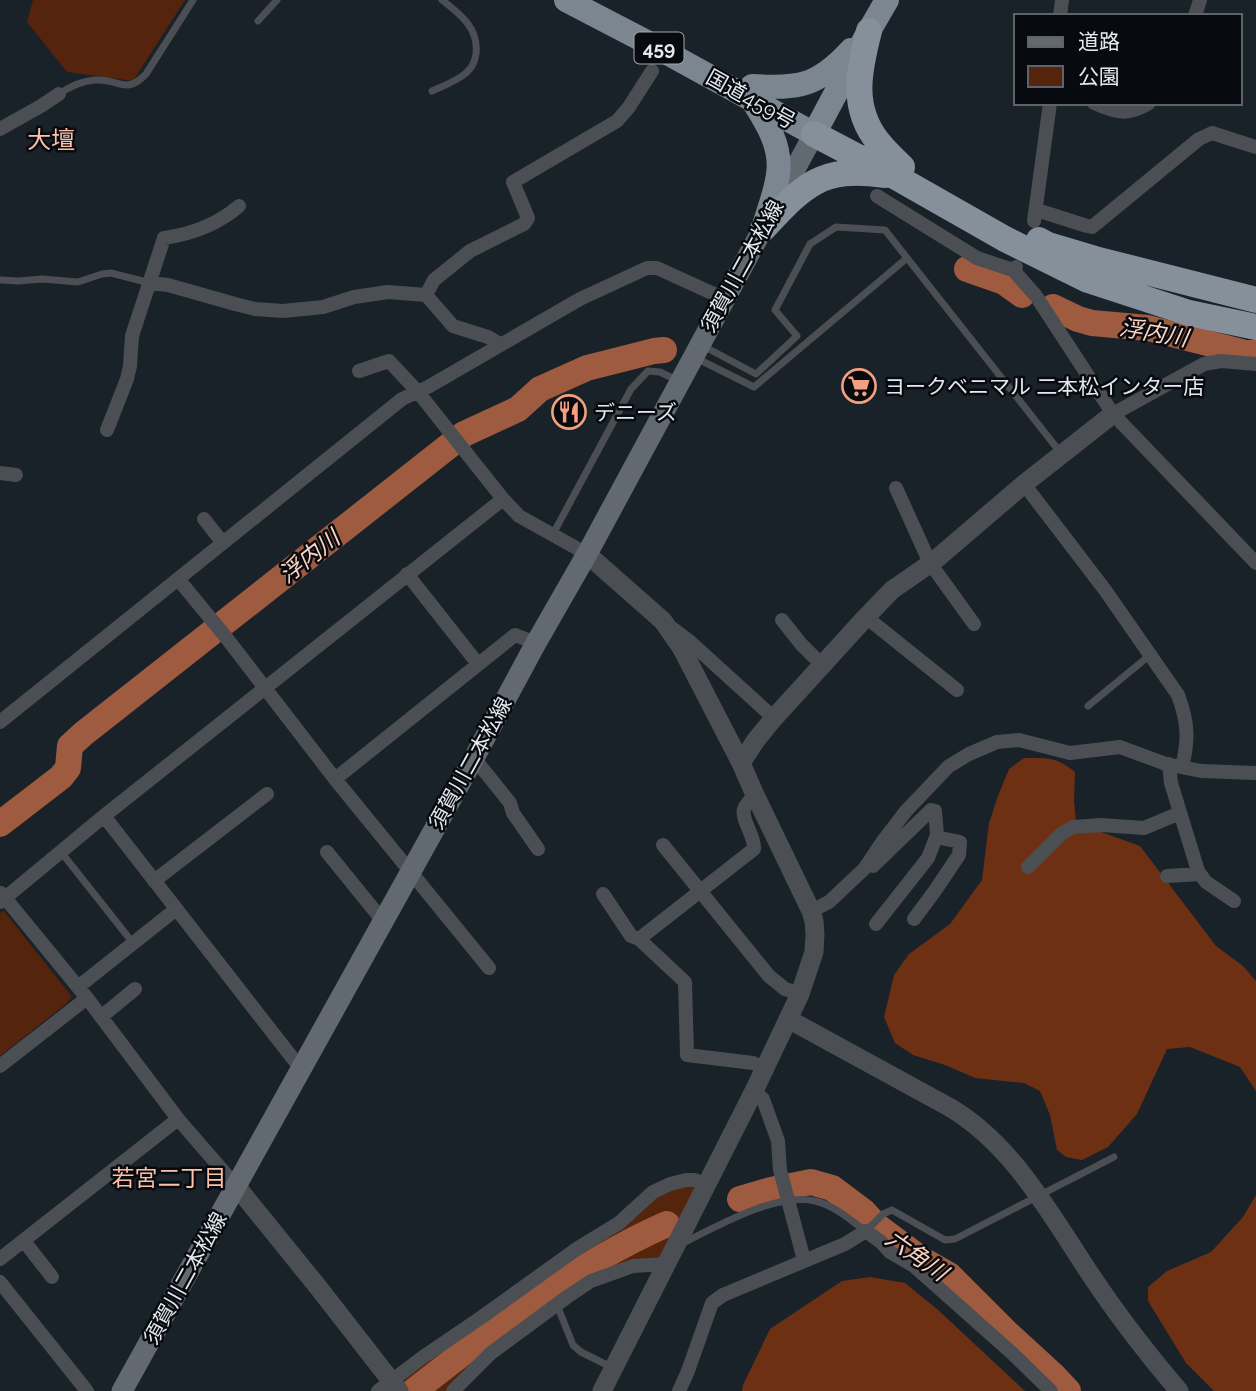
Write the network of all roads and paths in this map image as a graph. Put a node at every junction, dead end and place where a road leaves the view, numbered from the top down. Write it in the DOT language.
graph roads {
  1 [pos="193,0"];
  2 [pos="277,0"];
  3 [pos="442,0"];
  4 [pos="566,0"];
  5 [pos="597,0"];
  6 [pos="887,0"];
  7 [pos="258,21"];
  8 [pos="869,31"];
  9 [pos="652,71"];
  10 [pos="432,91"];
  11 [pos="751,92"];
  12 [pos="59,94"];
  13 [pos="1050,105"];
  14 [pos="1098,105"];
  15 [pos="1145,105"];
  16 [pos="816,128"];
  17 [pos="0,129"];
  18 [pos="1256,147"];
  19 [pos="899,172"];
  20 [pos="877,196"];
  21 [pos="239,206"];
  22 [pos="763,229"];
  23 [pos="907,258"];
  24 [pos="0,280"];
  25 [pos="150,283"];
  26 [pos="426,295"];
  27 [pos="724,299"];
  28 [pos="1256,300"];
  29 [pos="1256,327"];
  30 [pos="500,344"];
  31 [pos="696,350"];
  32 [pos="1256,364"];
  33 [pos="359,370"];
  34 [pos="679,381"];
  35 [pos="418,392"];
  36 [pos="1113,414"];
  37 [pos="107,430"];
  38 [pos="1062,454"];
  39 [pos="0,473"];
  40 [pos="16,475"];
  41 [pos="1024,484"];
  42 [pos="896,488"];
  43 [pos="503,499"];
  44 [pos="204,519"];
  45 [pos="553,534"];
  46 [pos="223,543"];
  47 [pos="587,554"];
  48 [pos="930,563"];
  49 [pos="1256,563"];
  50 [pos="407,574"];
  51 [pos="178,579"];
  52 [pos="866,617"];
  53 [pos="782,620"];
  54 [pos="663,621"];
  55 [pos="974,624"];
  56 [pos="536,643"];
  57 [pos="1151,655"];
  58 [pos="478,664"];
  59 [pos="822,664"];
  60 [pos="264,688"];
  61 [pos="957,690"];
  62 [pos="1088,706"];
  63 [pos="774,718"];
  64 [pos="0,722"];
  65 [pos="474,758"];
  66 [pos="741,763"];
  67 [pos="1176,765"];
  68 [pos="1256,773"];
  69 [pos="335,779"];
  70 [pos="267,794"];
  71 [pos="755,795"];
  72 [pos="1180,813"];
  73 [pos="104,816"];
  74 [pos="936,837"];
  75 [pos="663,845"];
  76 [pos="538,849"];
  77 [pos="61,852"];
  78 [pos="327,852"];
  79 [pos="1028,867"];
  80 [pos="865,869"];
  81 [pos="410,871"];
  82 [pos="1200,874"];
  83 [pos="1167,876"];
  84 [pos="154,881"];
  85 [pos="702,891"];
  86 [pos="603,894"];
  87 [pos="2,897"];
  88 [pos="1234,901"];
  89 [pos="175,910"];
  90 [pos="811,911"];
  91 [pos="914,919"];
  92 [pos="383,921"];
  93 [pos="876,924"];
  94 [pos="639,939"];
  95 [pos="133,943"];
  96 [pos="489,968"];
  97 [pos="135,989"];
  98 [pos="82,993"];
  99 [pos="800,994"];
  100 [pos="101,1017"];
  101 [pos="788,1019"];
  102 [pos="0,1066"];
  103 [pos="764,1068"];
  104 [pos="301,1069"];
  105 [pos="754,1091"];
  106 [pos="178,1119"];
  107 [pos="1115,1157"];
  108 [pos="706,1184"];
  109 [pos="237,1187"];
  110 [pos="1037,1196"];
  111 [pos="787,1200"];
  112 [pos="869,1228"];
  113 [pos="24,1241"];
  114 [pos="670,1256"];
  115 [pos="0,1259"];
  116 [pos="804,1260"];
  117 [pos="52,1277"];
  118 [pos="0,1282"];
  119 [pos="557,1304"];
  120 [pos="613,1368"];
  121 [pos="389,1388"];
  122 [pos="87,1391"];
  123 [pos="122,1391"];
  124 [pos="453,1391"];
  125 [pos="602,1391"];
  126 [pos="679,1391"];
  127 [pos="1051,1391"];
  128 [pos="1179,1391"];
  1 -- 12 [label="lane"];
  2 -- 7 [label="lane"];
  3 -- 10 [label="lane"];
  4 -- 11 [label="highway, 国道459号 / 459"];
  5 -- 11 [label="highway, 国道459号 / 459"];
  6 -- 8 [label="highway, 国道459号"];
  8 -- 11 [label="highway"];
  8 -- 16 [label="highway, 国道459号"];
  8 -- 19 [label="highway"];
  9 -- 26 [label="street"];
  11 -- 16 [label="highway, 国道459号 / 459"];
  11 -- 22 [label="highway"];
  12 -- 17 [label="street"];
  13 -- 18 [label="street"];
  14 -- 15 [label="street"];
  16 -- 19 [label="highway"];
  16 -- 22 [label="main road, 須賀川二本松線"];
  19 -- 22 [label="highway"];
  19 -- 28 [label="highway"];
  19 -- 29 [label="highway"];
  20 -- 36 [label="street"];
  21 -- 25 [label="street"];
  22 -- 27 [label="main road, 須賀川二本松線"];
  23 -- 31 [label="lane"];
  23 -- 31 [label="lane"];
  23 -- 38 [label="lane"];
  24 -- 25 [label="lane"];
  25 -- 26 [label="street"];
  25 -- 37 [label="street"];
  26 -- 30 [label="street"];
  27 -- 30 [label="street"];
  27 -- 31 [label="main road, 須賀川二本松線"];
  30 -- 35 [label="street"];
  31 -- 34 [label="main road, 須賀川二本松線"];
  32 -- 36 [label="street"];
  33 -- 35 [label="street"];
  34 -- 45 [label="lane"];
  34 -- 47 [label="main road, 須賀川二本松線"];
  35 -- 43 [label="street"];
  35 -- 46 [label="street"];
  36 -- 38 [label="street"];
  36 -- 49 [label="street"];
  38 -- 41 [label="street"];
  39 -- 40 [label="street"];
  41 -- 48 [label="street"];
  41 -- 57 [label="street"];
  42 -- 48 [label="street"];
  43 -- 45 [label="street"];
  43 -- 50 [label="street"];
  44 -- 46 [label="street"];
  45 -- 47 [label="street"];
  46 -- 51 [label="street"];
  47 -- 54 [label="street"];
  47 -- 56 [label="main road, 須賀川二本松線"];
  48 -- 52 [label="street"];
  48 -- 55 [label="street"];
  50 -- 58 [label="street"];
  50 -- 60 [label="street"];
  51 -- 60 [label="street"];
  51 -- 64 [label="street"];
  52 -- 59 [label="street"];
  52 -- 61 [label="street"];
  53 -- 59 [label="street"];
  54 -- 63 [label="street"];
  54 -- 66 [label="street"];
  56 -- 58 [label="street"];
  56 -- 65 [label="main road, 須賀川二本松線"];
  57 -- 62 [label="lane"];
  57 -- 67 [label="street"];
  58 -- 69 [label="street"];
  59 -- 63 [label="street"];
  60 -- 69 [label="street"];
  60 -- 73 [label="street"];
  63 -- 66 [label="street"];
  65 -- 76 [label="street"];
  65 -- 81 [label="main road, 須賀川二本松線"];
  66 -- 71 [label="street"];
  67 -- 68 [label="street"];
  67 -- 72 [label="street"];
  67 -- 80 [label="street"];
  69 -- 81 [label="street"];
  70 -- 84 [label="street"];
  71 -- 85 [label="street"];
  71 -- 90 [label="street"];
  72 -- 79 [label="street"];
  72 -- 82 [label="street"];
  73 -- 77 [label="street"];
  73 -- 84 [label="street"];
  74 -- 80 [label="street"];
  74 -- 91 [label="street"];
  74 -- 93 [label="street"];
  75 -- 85 [label="street"];
  77 -- 87 [label="street"];
  77 -- 95 [label="lane"];
  78 -- 92 [label="street"];
  80 -- 90 [label="street"];
  81 -- 92 [label="main road, 須賀川二本松線"];
  81 -- 96 [label="street"];
  82 -- 83 [label="street"];
  82 -- 88 [label="street"];
  84 -- 89 [label="street"];
  85 -- 94 [label="street"];
  85 -- 99 [label="street"];
  86 -- 94 [label="street"];
  87 -- 98 [label="street"];
  89 -- 95 [label="street"];
  89 -- 104 [label="street"];
  90 -- 99 [label="street"];
  92 -- 104 [label="main road, 須賀川二本松線"];
  94 -- 103 [label="street"];
  95 -- 98 [label="street"];
  97 -- 100 [label="street"];
  98 -- 100 [label="street"];
  98 -- 102 [label="street"];
  99 -- 101 [label="street"];
  100 -- 106 [label="street"];
  101 -- 103 [label="street"];
  101 -- 110 [label="street"];
  103 -- 105 [label="street"];
  104 -- 109 [label="main road, 須賀川二本松線"];
  105 -- 108 [label="street"];
  105 -- 111 [label="street"];
  106 -- 109 [label="street"];
  106 -- 113 [label="street"];
  107 -- 110 [label="lane"];
  108 -- 114 [label="street"];
  108 -- 121 [label="street"];
  109 -- 121 [label="street"];
  109 -- 123 [label="main road, 須賀川二本松線"];
  110 -- 112 [label="lane"];
  110 -- 128 [label="street"];
  111 -- 112 [label="lane"];
  111 -- 114 [label="lane"];
  111 -- 116 [label="street"];
  112 -- 116 [label="street"];
  112 -- 127 [label="street"];
  113 -- 115 [label="street"];
  113 -- 117 [label="street"];
  114 -- 119 [label="street"];
  114 -- 120 [label="street"];
  116 -- 126 [label="street"];
  118 -- 122 [label="street"];
  119 -- 120 [label="lane"];
  119 -- 124 [label="street"];
  120 -- 125 [label="street"];
}
